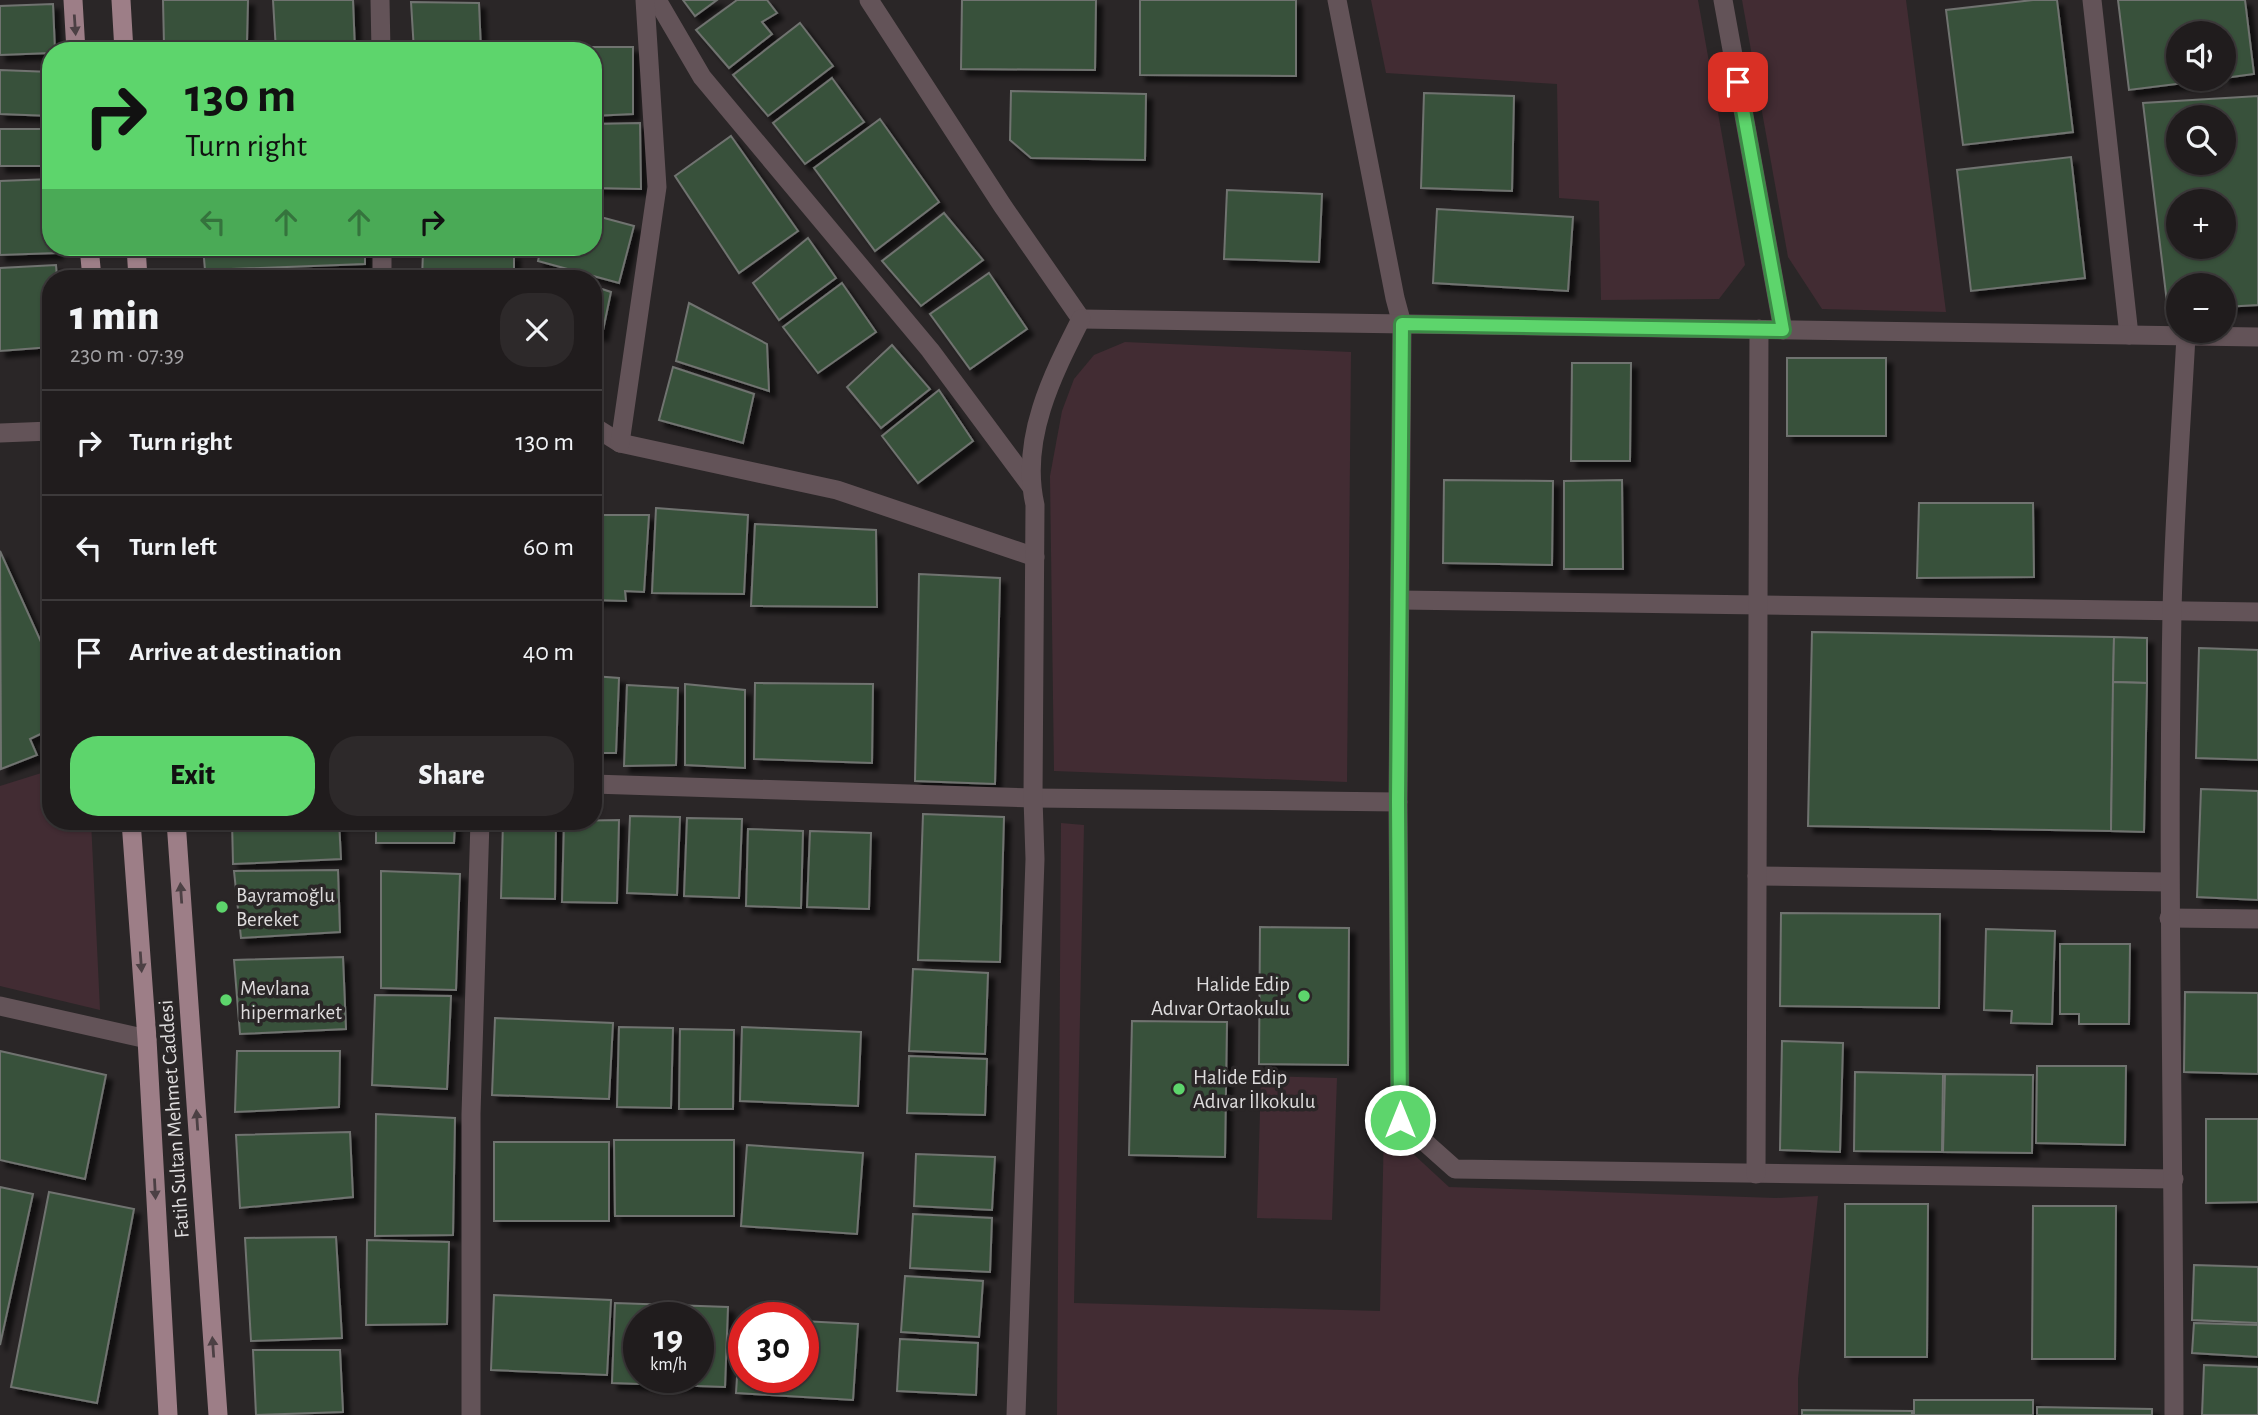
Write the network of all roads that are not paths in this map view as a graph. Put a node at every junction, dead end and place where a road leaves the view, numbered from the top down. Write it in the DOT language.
graph roads {
  1 [pos="73,0"];
  2 [pos="121,0"];
  3 [pos="380,0"];
  4 [pos="645,0"];
  5 [pos="657,0"];
  6 [pos="869,0"];
  7 [pos="1337,0"];
  8 [pos="1723,0"];
  9 [pos="2092,0"];
  10 [pos="75,42"];
  11 [pos="123,42"];
  12 [pos="381,42"];
  13 [pos="1081,319"];
  14 [pos="1402,324"];
  15 [pos="1759,329"];
  16 [pos="1783,330"];
  17 [pos="2129,335"];
  18 [pos="2166,336"];
  19 [pos="2236,337"];
  20 [pos="2258,337"];
  21 [pos="2186,343"];
  22 [pos="42,431"];
  23 [pos="602,432"];
  24 [pos="0,433"];
  25 [pos="620,443"];
  26 [pos="1031,486"];
  27 [pos="1035,557"];
  28 [pos="1400,600"];
  29 [pos="1758,607"];
  30 [pos="2172,610"];
  31 [pos="2258,612"];
  32 [pos="602,784"];
  33 [pos="1033,798"];
  34 [pos="1398,802"];
  35 [pos="132,830"];
  36 [pos="177,830"];
  37 [pos="480,830"];
  38 [pos="1757,876"];
  39 [pos="2169,882"];
  40 [pos="2169,918"];
  41 [pos="2258,919"];
  42 [pos="0,1006"];
  43 [pos="147,1039"];
  44 [pos="1756,1174"];
  45 [pos="2174,1179"];
  46 [pos="168,1415"];
  47 [pos="218,1415"];
  48 [pos="471,1415"];
  49 [pos="1016,1415"];
  50 [pos="2174,1415"];
  1 -- 10 [label="main road, one-way"];
  2 -- 11 [label="main road"];
  3 -- 12 [label="street"];
  4 -- 25 [label="street"];
  5 -- 26 [label="street"];
  6 -- 13 [label="street"];
  7 -- 14 [label="street"];
  8 -- 16 [label="street"];
  9 -- 17 [label="street"];
  13 -- 14 [label="street"];
  13 -- 26 [label="street"];
  14 -- 15 [label="street"];
  14 -- 28 [label="street"];
  15 -- 16 [label="street"];
  15 -- 29 [label="street"];
  16 -- 17 [label="street"];
  17 -- 18 [label="street"];
  19 -- 20 [label="street"];
  21 -- 30 [label="street"];
  22 -- 24 [label="street"];
  23 -- 25 [label="street"];
  25 -- 27 [label="street"];
  26 -- 27 [label="street"];
  27 -- 33 [label="street"];
  28 -- 29 [label="street"];
  28 -- 34 [label="street"];
  29 -- 30 [label="street"];
  29 -- 38 [label="street"];
  30 -- 31 [label="street"];
  30 -- 39 [label="street"];
  32 -- 33 [label="street"];
  33 -- 34 [label="street"];
  33 -- 49 [label="street"];
  34 -- 44 [label="street"];
  35 -- 43 [label="main road, Fatih Sultan Mehmet Caddesi, one-way"];
  47 -- 36 [label="main road, Fatih Sultan Mehmet Caddesi, one-way"];
  37 -- 48 [label="street"];
  38 -- 39 [label="street"];
  38 -- 44 [label="street"];
  39 -- 40 [label="street"];
  40 -- 41 [label="street"];
  40 -- 45 [label="street"];
  42 -- 43 [label="street"];
  43 -- 46 [label="main road, Fatih Sultan Mehmet Caddesi, one-way"];
  44 -- 45 [label="street"];
  45 -- 50 [label="street"];
}
